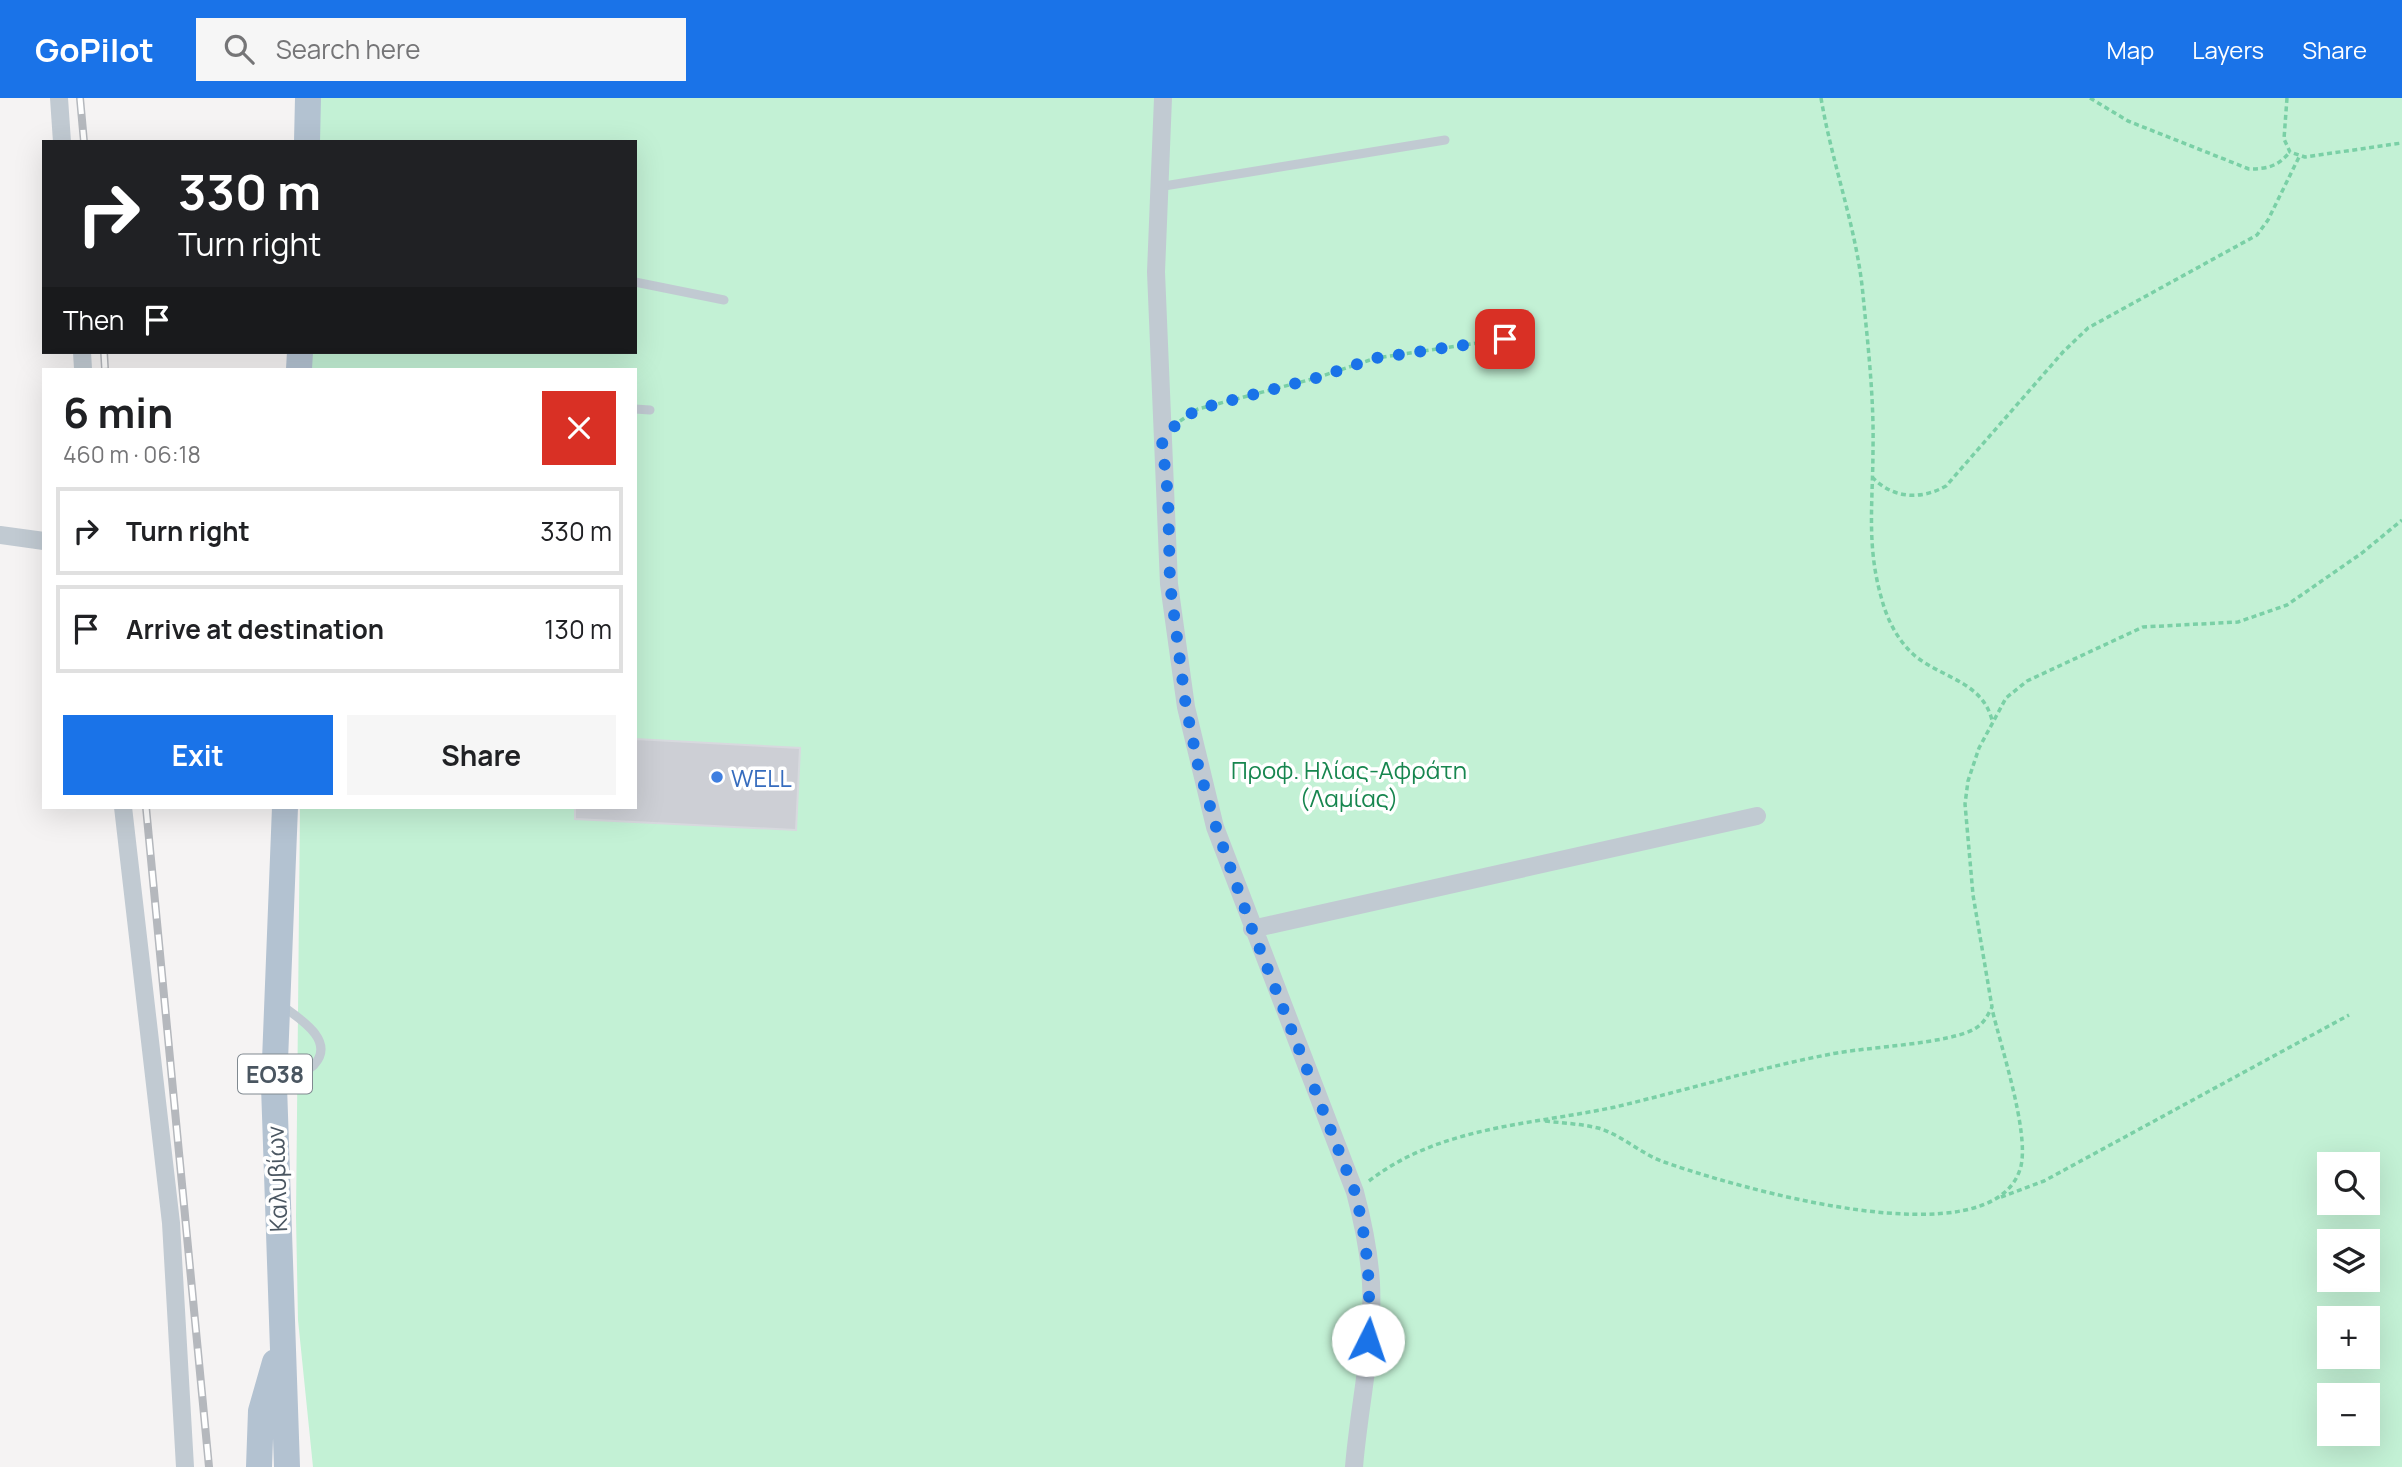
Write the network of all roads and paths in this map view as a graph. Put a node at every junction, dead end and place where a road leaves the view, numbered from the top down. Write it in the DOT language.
graph roads {
  1 [pos="58,98"];
  2 [pos="308,98"];
  3 [pos="1163,98"];
  4 [pos="1821,98"];
  5 [pos="2090,98"];
  6 [pos="2287,98"];
  7 [pos="62,140"];
  8 [pos="307,140"];
  9 [pos="1445,140"];
  10 [pos="2402,142"];
  11 [pos="2290,152"];
  12 [pos="2300,155"];
  13 [pos="1158,187"];
  14 [pos="637,282"];
  15 [pos="724,300"];
  16 [pos="1505,339"];
  17 [pos="637,409"];
  18 [pos="649,410"];
  19 [pos="1162,441"];
  20 [pos="1872,477"];
  21 [pos="2402,520"];
  22 [pos="0,535"];
  23 [pos="42,541"];
  24 [pos="1992,720"];
  25 [pos="123,809"];
  26 [pos="285,809"];
  27 [pos="1757,816"];
  28 [pos="1252,929"];
  29 [pos="276,1001"];
  30 [pos="1992,1007"];
  31 [pos="2349,1015"];
  32 [pos="274,1086"];
  33 [pos="1539,1120"];
  34 [pos="1355,1192"];
  35 [pos="1997,1199"];
  36 [pos="281,1341"];
  37 [pos="185,1467"];
  38 [pos="260,1467"];
  39 [pos="287,1467"];
  40 [pos="1354,1467"];
  1 -- 7 [label="street"];
  2 -- 8 [label="main road"];
  3 -- 13 [label="street"];
  4 -- 20 [label="path"];
  5 -- 11 [label="path"];
  6 -- 11 [label="path"];
  9 -- 13 [label="lane"];
  10 -- 12 [label="path"];
  11 -- 12 [label="path"];
  12 -- 20 [label="path"];
  13 -- 19 [label="street"];
  14 -- 15 [label="lane"];
  16 -- 19 [label="path"];
  17 -- 18 [label="lane"];
  19 -- 28 [label="street"];
  20 -- 24 [label="path"];
  21 -- 24 [label="path"];
  22 -- 23 [label="street"];
  24 -- 30 [label="path"];
  25 -- 37 [label="street"];
  26 -- 29 [label="main road, Καλυβίων / ΕΟ38"];
  27 -- 28 [label="street"];
  28 -- 34 [label="street"];
  29 -- 32 [label="main road, Καλυβίων / ΕΟ38"];
  29 -- 32 [label="lane"];
  30 -- 33 [label="path"];
  30 -- 35 [label="path"];
  31 -- 35 [label="path"];
  32 -- 36 [label="main road, Καλυβίων / ΕΟ38"];
  33 -- 34 [label="path"];
  33 -- 35 [label="path"];
  34 -- 40 [label="street"];
  36 -- 38 [label="main road"];
  36 -- 39 [label="main road, Καλυβίων / ΕΟ38"];
}
